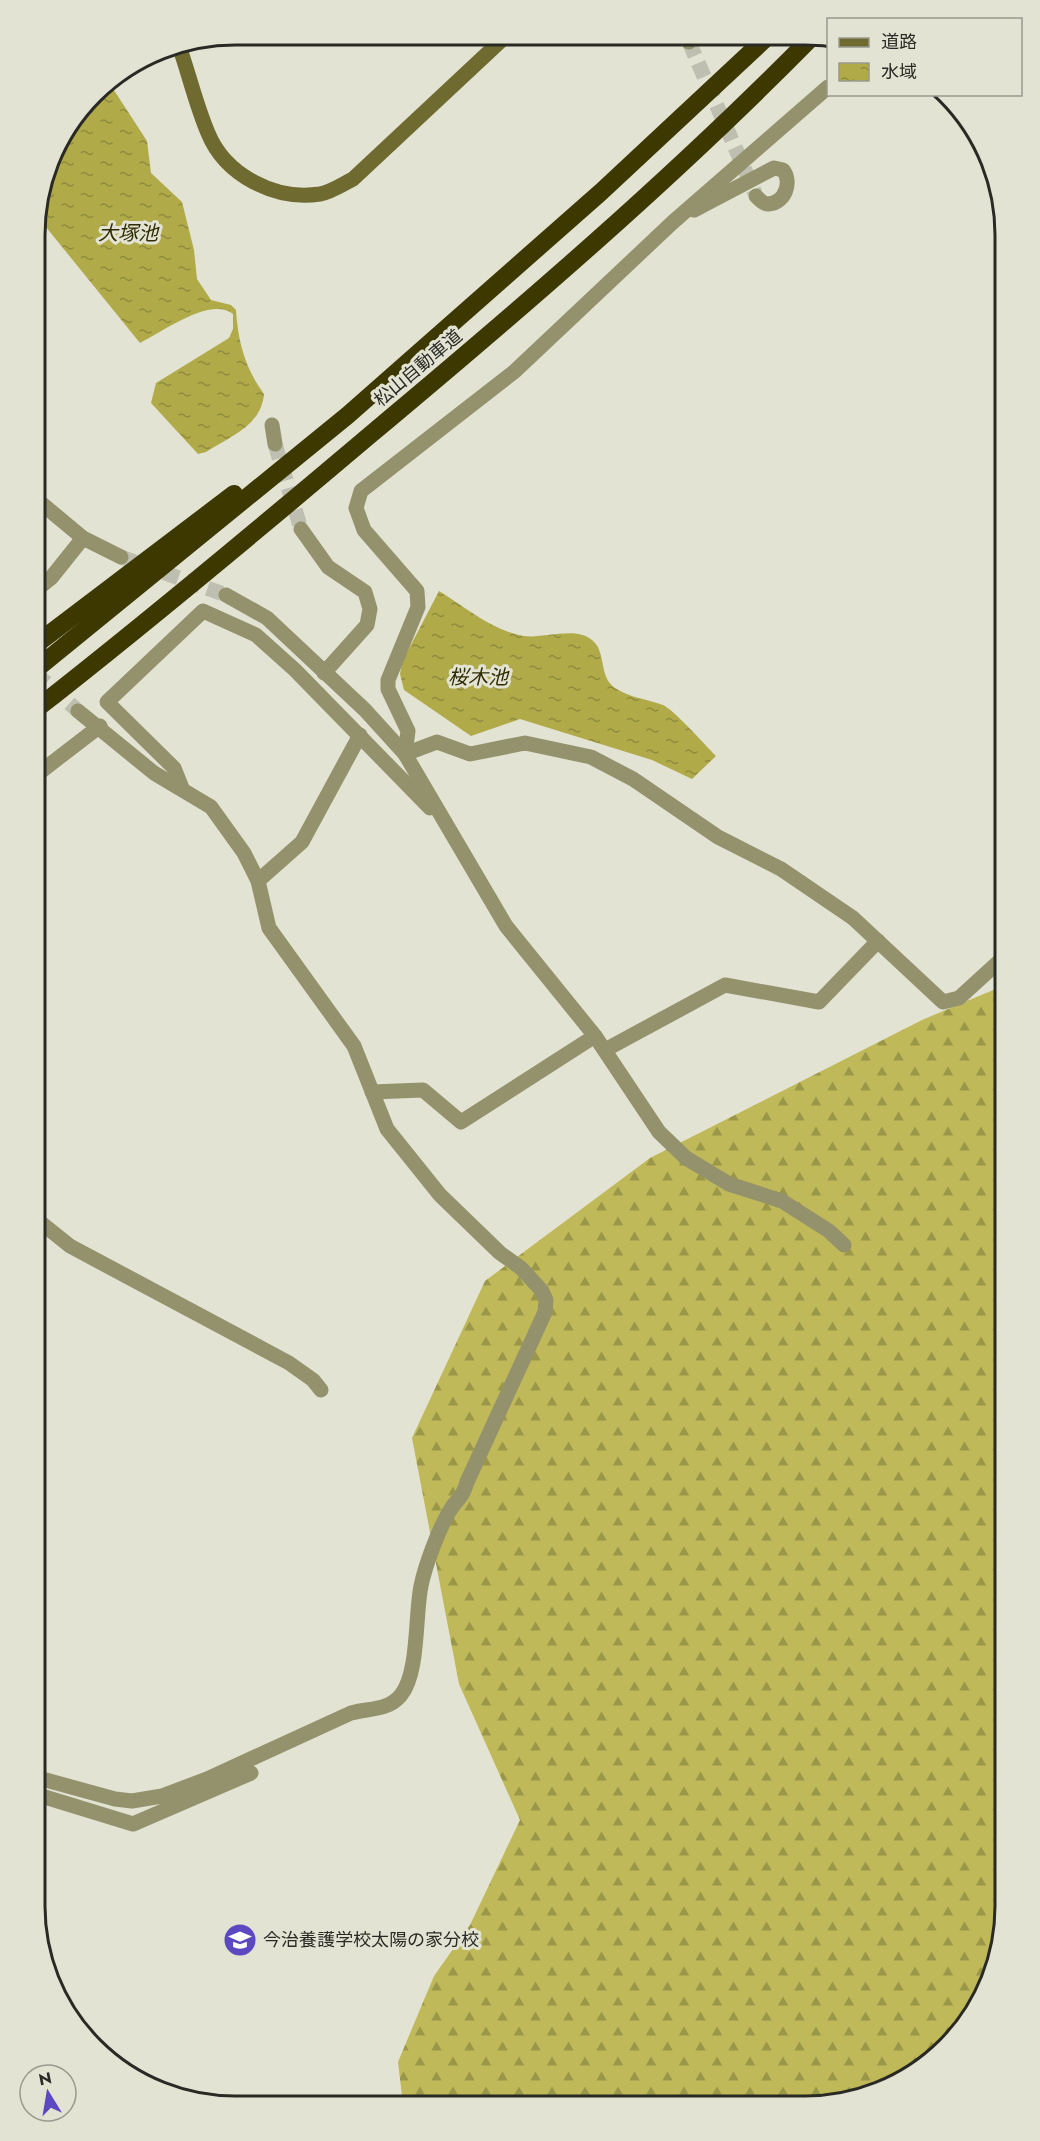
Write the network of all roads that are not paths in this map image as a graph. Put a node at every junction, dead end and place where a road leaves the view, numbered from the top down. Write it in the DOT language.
graph roads {
  1 [pos="496,45"];
  2 [pos="759,45"];
  3 [pos="804,45"];
  4 [pos="181,53"];
  5 [pos="827,88"];
  6 [pos="756,196"];
  7 [pos="672,222"];
  8 [pos="348,415"];
  9 [pos="272,425"];
  10 [pos="276,444"];
  11 [pos="45,506"];
  12 [pos="301,528"];
  13 [pos="83,538"];
  14 [pos="121,557"];
  15 [pos="45,583"];
  16 [pos="226,595"];
  17 [pos="45,637"];
  18 [pos="45,662"];
  19 [pos="324,673"];
  20 [pos="45,702"];
  21 [pos="78,711"];
  22 [pos="100,726"];
  23 [pos="360,735"];
  24 [pos="405,754"];
  25 [pos="45,768"];
  26 [pos="182,788"];
  27 [pos="441,818"];
  28 [pos="258,881"];
  29 [pos="878,941"];
  30 [pos="995,965"];
  31 [pos="595,1036"];
  32 [pos="605,1050"];
  33 [pos="372,1092"];
  34 [pos="45,1226"];
  35 [pos="844,1245"];
  36 [pos="321,1390"];
  37 [pos="251,1773"];
  38 [pos="45,1781"];
  39 [pos="45,1797"];
  1 -- 4 [label="street"];
  2 -- 8 [label="highway, 松山自動車道"];
  3 -- 20 [label="highway, 松山自動車道"];
  5 -- 7 [label="street"];
  6 -- 7 [label="street"];
  7 -- 24 [label="street"];
  8 -- 17 [label="highway"];
  8 -- 18 [label="highway, 松山自動車道"];
  9 -- 10 [label="street"];
  11 -- 13 [label="street"];
  12 -- 19 [label="street"];
  13 -- 14 [label="street"];
  13 -- 15 [label="street"];
  16 -- 19 [label="street"];
  19 -- 24 [label="street"];
  21 -- 22 [label="street"];
  22 -- 25 [label="street"];
  22 -- 26 [label="street"];
  23 -- 26 [label="street"];
  23 -- 27 [label="street"];
  23 -- 28 [label="street"];
  24 -- 27 [label="street"];
  24 -- 29 [label="street"];
  26 -- 28 [label="street"];
  27 -- 31 [label="street"];
  28 -- 33 [label="street"];
  29 -- 30 [label="street"];
  29 -- 32 [label="street"];
  31 -- 32 [label="street"];
  31 -- 33 [label="street"];
  32 -- 35 [label="street"];
  33 -- 38 [label="street"];
  34 -- 36 [label="street"];
  37 -- 39 [label="street"];
}
